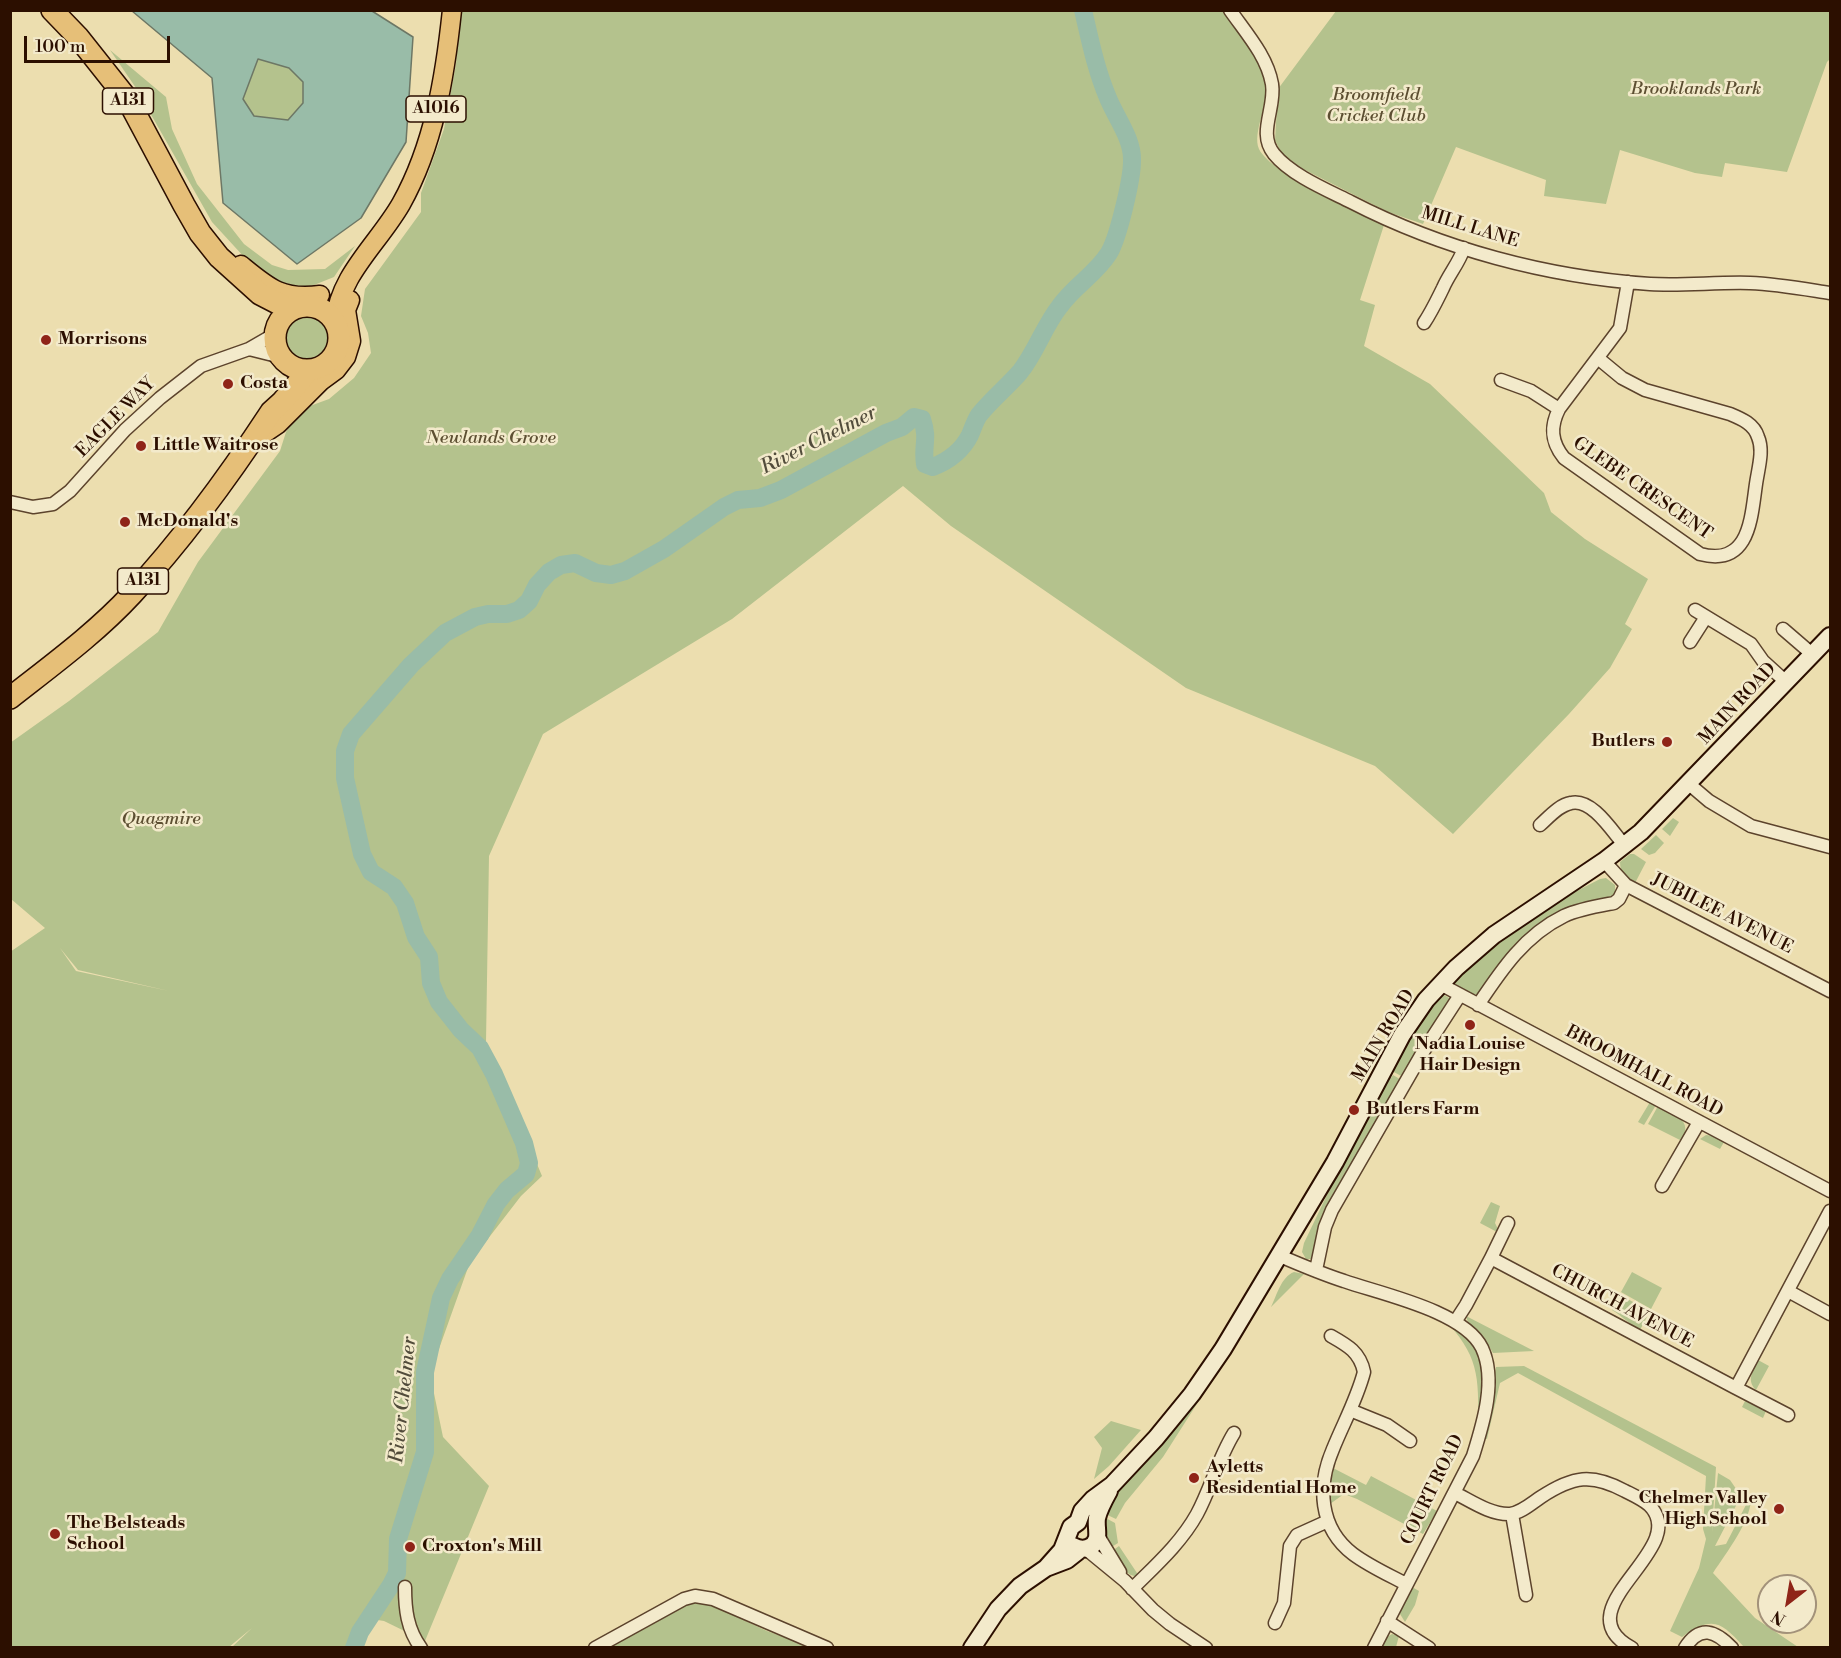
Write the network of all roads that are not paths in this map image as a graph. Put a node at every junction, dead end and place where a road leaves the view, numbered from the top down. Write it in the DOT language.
graph roads {
  1 [pos="52,10"];
  2 [pos="453,10"];
  3 [pos="1230,10"];
  4 [pos="401,203"];
  5 [pos="184,205"];
  6 [pos="1464,249"];
  7 [pos="351,273"];
  8 [pos="1628,282"];
  9 [pos="1830,293"];
  10 [pos="294,314"];
  11 [pos="335,322"];
  12 [pos="1424,323"];
  13 [pos="249,349"];
  14 [pos="1599,358"];
  15 [pos="283,359"];
  16 [pos="309,370"];
  17 [pos="1501,380"];
  18 [pos="1558,409"];
  19 [pos="271,411"];
  20 [pos="251,442"];
  21 [pos="10,502"];
  22 [pos="1783,629"];
  23 [pos="1829,641"];
  24 [pos="1690,642"];
  25 [pos="1812,654"];
  26 [pos="1785,681"];
  27 [pos="10,698"];
  28 [pos="1689,784"];
  29 [pos="1539,825"];
  30 [pos="1625,846"];
  31 [pos="1830,847"];
  32 [pos="1604,861"];
  33 [pos="1626,885"];
  34 [pos="1440,984"];
  35 [pos="1830,991"];
  36 [pos="1460,995"];
  37 [pos="1478,1005"];
  38 [pos="1699,1122"];
  39 [pos="1662,1186"];
  40 [pos="1830,1191"];
  41 [pos="1830,1211"];
  42 [pos="1508,1223"];
  43 [pos="1280,1256"];
  44 [pos="1491,1258"];
  45 [pos="1316,1270"];
  46 [pos="1788,1291"];
  47 [pos="1830,1314"];
  48 [pos="1455,1322"];
  49 [pos="1331,1336"];
  50 [pos="1736,1388"];
  51 [pos="1350,1410"];
  52 [pos="1788,1415"];
  53 [pos="1234,1432"];
  54 [pos="1410,1442"];
  55 [pos="1112,1485"];
  56 [pos="1455,1493"];
  57 [pos="1512,1514"];
  58 [pos="1328,1521"];
  59 [pos="1074,1526"];
  60 [pos="1096,1532"];
  61 [pos="1083,1549"];
  62 [pos="1046,1568"];
  63 [pos="1406,1584"];
  64 [pos="1129,1585"];
  65 [pos="405,1587"];
  66 [pos="1526,1595"];
  67 [pos="1388,1622"];
  68 [pos="1275,1623"];
  69 [pos="421,1647"];
  70 [pos="595,1647"];
  71 [pos="827,1647"];
  72 [pos="972,1647"];
  73 [pos="1206,1647"];
  74 [pos="1374,1647"];
  75 [pos="1429,1647"];
  76 [pos="1632,1647"];
  77 [pos="1685,1647"];
  78 [pos="1732,1647"];
  1 -- 5 [label="highway, A131"];
  2 -- 4 [label="main road, A1016"];
  3 -- 6 [label="street, MILL LANE"];
  4 -- 7 [label="main road, A1016"];
  4 -- 20 [label="main road"];
  5 -- 10 [label="highway, A131"];
  5 -- 10 [label="main road"];
  6 -- 8 [label="street, MILL LANE"];
  6 -- 12 [label="street"];
  7 -- 10 [label="main road, A1016"];
  7 -- 11 [label="main road, A1016"];
  8 -- 9 [label="street, MILL LANE"];
  8 -- 14 [label="street, GLEBE CRESCENT"];
  10 -- 11 [label="highway"];
  10 -- 13 [label="street, EAGLE WAY"];
  10 -- 15 [label="highway"];
  11 -- 16 [label="highway"];
  13 -- 15 [label="street"];
  13 -- 21 [label="street, EAGLE WAY"];
  14 -- 18 [label="street, GLEBE CRESCENT"];
  14 -- 18 [label="street, GLEBE CRESCENT"];
  15 -- 16 [label="highway"];
  15 -- 19 [label="highway, A131"];
  16 -- 19 [label="highway, A131"];
  17 -- 18 [label="street"];
  19 -- 20 [label="highway, A131"];
  20 -- 27 [label="highway, A131"];
  22 -- 25 [label="street"];
  23 -- 25 [label="main road, MAIN ROAD"];
  24 -- 26 [label="street"];
  25 -- 26 [label="main road, MAIN ROAD"];
  26 -- 28 [label="main road, MAIN ROAD"];
  28 -- 30 [label="main road, MAIN ROAD"];
  28 -- 31 [label="street"];
  29 -- 30 [label="street"];
  30 -- 32 [label="main road, MAIN ROAD"];
  32 -- 33 [label="street, JUBILEE AVENUE"];
  32 -- 34 [label="main road, MAIN ROAD"];
  33 -- 35 [label="street, JUBILEE AVENUE"];
  33 -- 37 [label="street"];
  34 -- 36 [label="street, BROOMHALL ROAD"];
  34 -- 43 [label="main road, MAIN ROAD"];
  36 -- 37 [label="street, BROOMHALL ROAD"];
  36 -- 45 [label="street"];
  37 -- 38 [label="street, BROOMHALL ROAD"];
  38 -- 39 [label="street"];
  38 -- 40 [label="street, BROOMHALL ROAD"];
  41 -- 46 [label="street"];
  42 -- 44 [label="street"];
  43 -- 45 [label="street, COURT ROAD"];
  43 -- 55 [label="main road, MAIN ROAD"];
  44 -- 48 [label="street"];
  44 -- 50 [label="street, CHURCH AVENUE"];
  45 -- 48 [label="street, COURT ROAD"];
  46 -- 47 [label="street"];
  46 -- 50 [label="street"];
  48 -- 56 [label="street, COURT ROAD"];
  49 -- 51 [label="street"];
  50 -- 52 [label="street, CHURCH AVENUE"];
  51 -- 54 [label="street"];
  51 -- 58 [label="street"];
  53 -- 64 [label="street"];
  55 -- 59 [label="main road, MAIN ROAD"];
  55 -- 60 [label="main road, MAIN ROAD"];
  56 -- 57 [label="street"];
  56 -- 63 [label="street, COURT ROAD"];
  57 -- 66 [label="street"];
  57 -- 76 [label="street"];
  58 -- 63 [label="street"];
  58 -- 68 [label="street"];
  59 -- 60 [label="main road"];
  59 -- 61 [label="main road"];
  59 -- 62 [label="main road, MAIN ROAD"];
  60 -- 61 [label="main road, MAIN ROAD"];
  60 -- 64 [label="street"];
  61 -- 62 [label="main road, MAIN ROAD"];
  61 -- 64 [label="street"];
  62 -- 72 [label="main road, MAIN ROAD"];
  63 -- 67 [label="street, COURT ROAD"];
  64 -- 73 [label="street"];
  65 -- 69 [label="street"];
  67 -- 74 [label="street, COURT ROAD"];
  67 -- 75 [label="street"];
  70 -- 71 [label="street"];
  77 -- 78 [label="street"];
}
